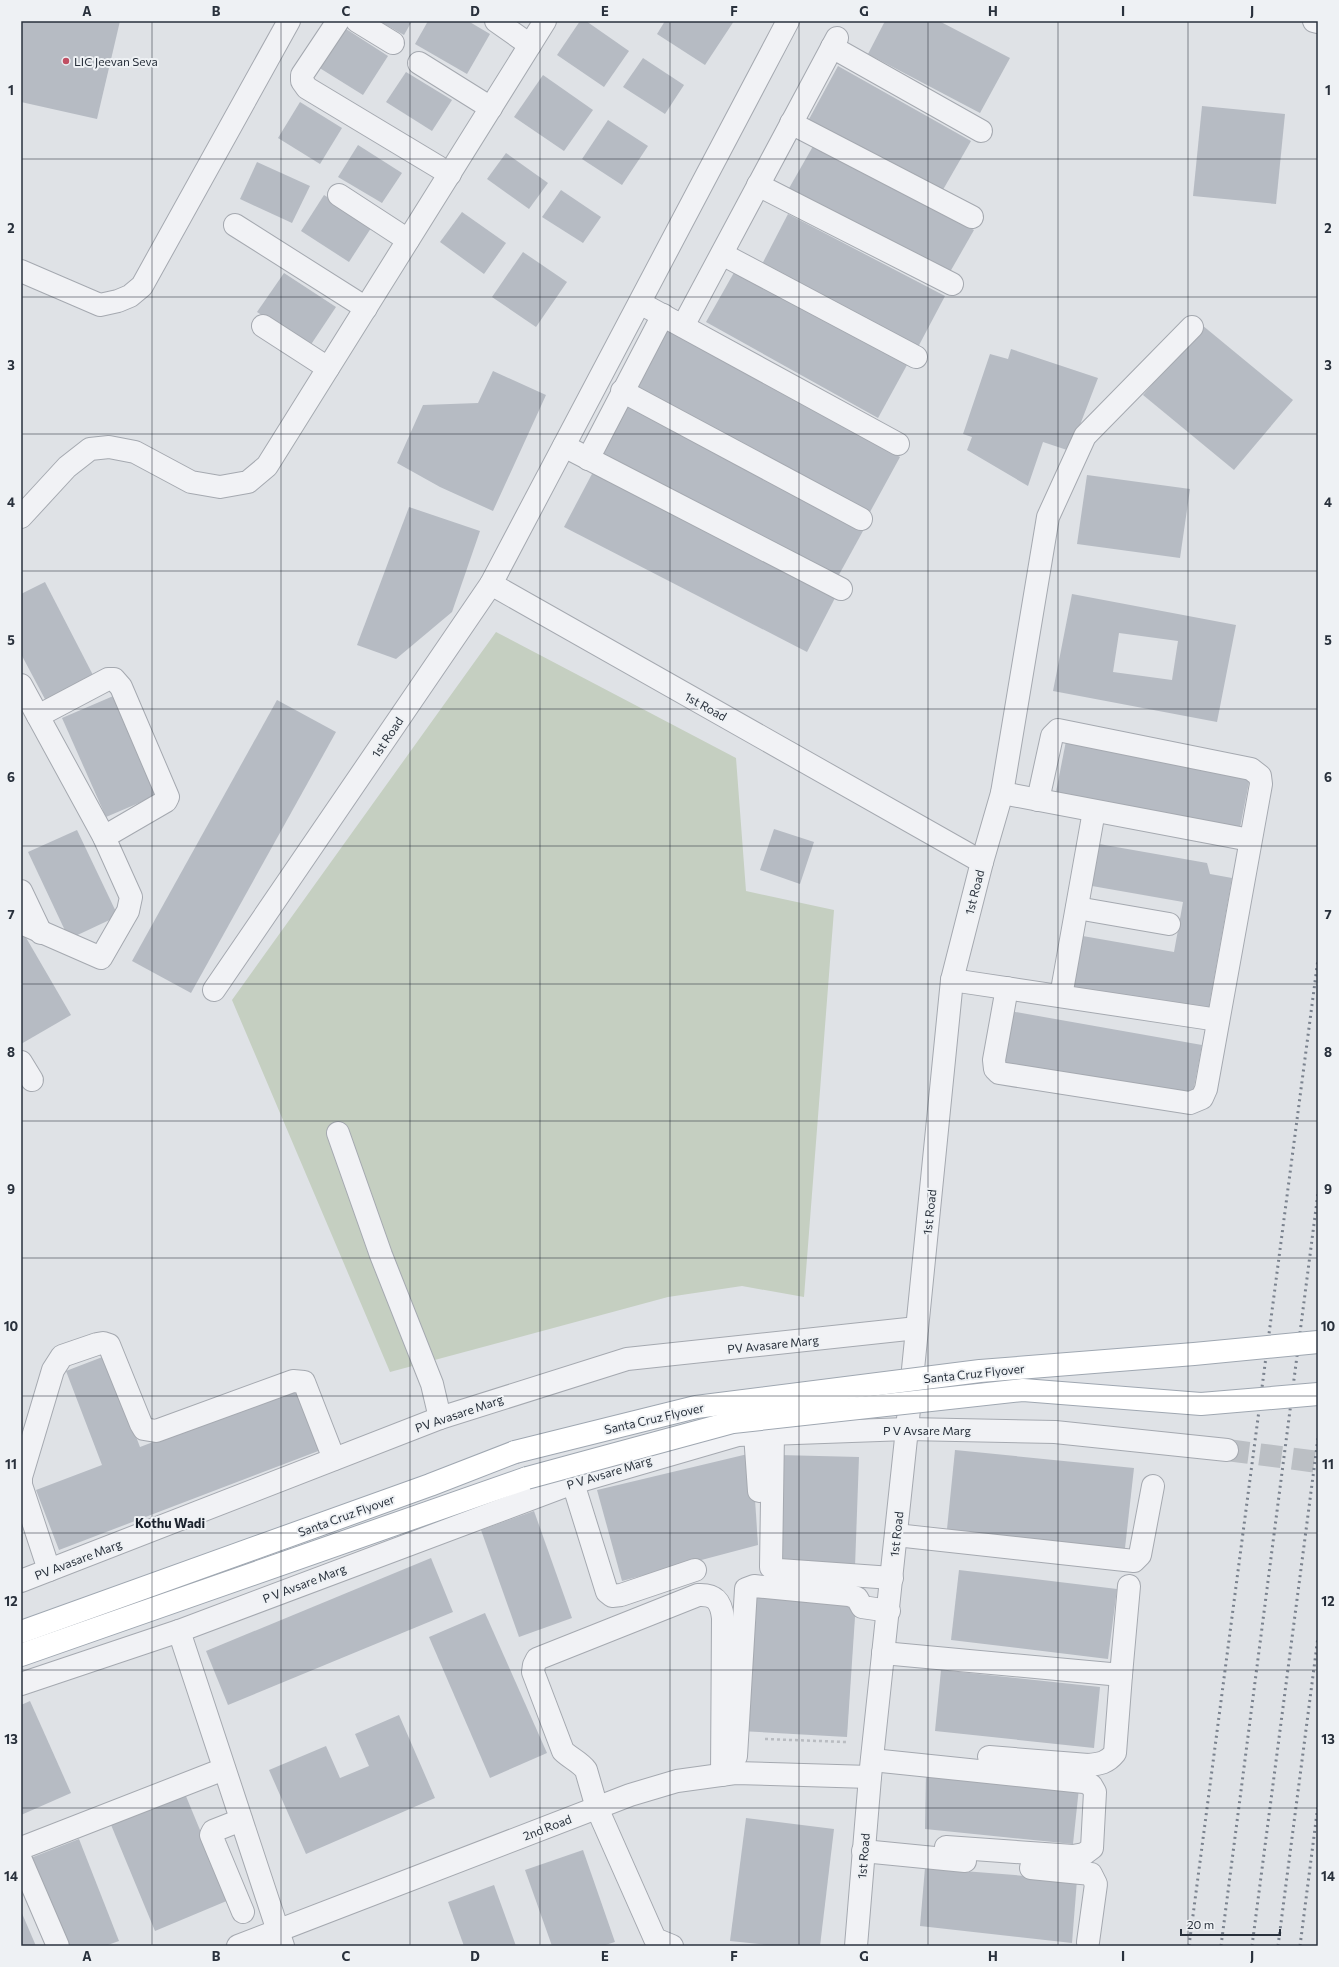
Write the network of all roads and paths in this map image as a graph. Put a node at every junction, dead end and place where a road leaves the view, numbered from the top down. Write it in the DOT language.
graph roads {
  1 [pos="289,21"];
  2 [pos="338,21"];
  3 [pos="357,21"];
  4 [pos="496,21"];
  5 [pos="545,21"];
  6 [pos="788,21"];
  7 [pos="1314,21"];
  8 [pos="1318,22"];
  9 [pos="393,43"];
  10 [pos="530,45"];
  11 [pos="419,63"];
  12 [pos="491,108"];
  13 [pos="791,123"];
  14 [pos="981,131"];
  15 [pos="450,174"];
  16 [pos="758,185"];
  17 [pos="339,195"];
  18 [pos="972,217"];
  19 [pos="235,225"];
  20 [pos="408,240"];
  21 [pos="722,254"];
  22 [pos="21,272"];
  23 [pos="952,284"];
  24 [pos="640,303"];
  25 [pos="366,308"];
  26 [pos="662,315"];
  27 [pos="263,326"];
  28 [pos="683,326"];
  29 [pos="1192,327"];
  30 [pos="916,357"];
  31 [pos="328,368"];
  32 [pos="622,391"];
  33 [pos="898,444"];
  34 [pos="564,446"];
  35 [pos="588,459"];
  36 [pos="21,518"];
  37 [pos="861,518"];
  38 [pos="491,584"];
  39 [pos="841,589"];
  40 [pos="21,685"];
  41 [pos="38,716"];
  42 [pos="1002,793"];
  43 [pos="1038,800"];
  44 [pos="1094,811"];
  45 [pos="104,837"];
  46 [pos="1250,840"];
  47 [pos="982,862"];
  48 [pos="21,891"];
  49 [pos="1077,908"];
  50 [pos="21,923"];
  51 [pos="1169,924"];
  52 [pos="41,932"];
  53 [pos="952,980"];
  54 [pos="1007,988"];
  55 [pos="214,990"];
  56 [pos="1061,996"];
  57 [pos="1218,1020"];
  58 [pos="338,1133"];
  59 [pos="917,1328"];
  60 [pos="1318,1342"];
  61 [pos="1318,1394"];
  62 [pos="440,1418"];
  63 [pos="907,1429"];
  64 [pos="764,1434"];
  65 [pos="1227,1450"];
  66 [pos="334,1459"];
  67 [pos="573,1483"];
  68 [pos="1153,1486"];
  69 [pos="760,1505"];
  70 [pos="896,1535"];
  71 [pos="49,1570"];
  72 [pos="695,1570"];
  73 [pos="892,1578"];
  74 [pos="21,1581"];
  75 [pos="1129,1586"];
  76 [pos="888,1611"];
  77 [pos="179,1631"];
  78 [pos="21,1632"];
  79 [pos="883,1653"];
  80 [pos="21,1654"];
  81 [pos="1121,1675"];
  82 [pos="21,1684"];
  83 [pos="737,1737"];
  84 [pos="850,1738"];
  85 [pos="947,1754"];
  86 [pos="871,1768"];
  87 [pos="224,1769"];
  88 [pos="728,1774"];
  89 [pos="597,1808"];
  90 [pos="241,1820"];
  91 [pos="946,1847"];
  92 [pos="21,1850"];
  93 [pos="863,1851"];
  94 [pos="21,1860"];
  95 [pos="21,1890"];
  96 [pos="243,1912"];
  97 [pos="280,1938"];
  98 [pos="1088,1942"];
  99 [pos="46,1946"];
  100 [pos="58,1946"];
  101 [pos="238,1946"];
  102 [pos="672,1946"];
  103 [pos="856,1946"];
  1 -- 22 [label="street"];
  2 -- 15 [label="street"];
  3 -- 9 [label="street"];
  4 -- 10 [label="street"];
  5 -- 10 [label="street"];
  6 -- 24 [label="street"];
  7 -- 8 [label="street"];
  10 -- 12 [label="street"];
  11 -- 12 [label="street"];
  12 -- 15 [label="street"];
  13 -- 14 [label="street"];
  13 -- 16 [label="street"];
  13 -- 18 [label="street"];
  15 -- 20 [label="street"];
  16 -- 21 [label="street"];
  16 -- 23 [label="street"];
  17 -- 20 [label="street"];
  19 -- 25 [label="street"];
  20 -- 25 [label="street"];
  21 -- 28 [label="street"];
  21 -- 30 [label="street"];
  24 -- 26 [label="street"];
  24 -- 34 [label="street"];
  25 -- 31 [label="street"];
  26 -- 28 [label="street"];
  26 -- 32 [label="street"];
  27 -- 31 [label="street"];
  28 -- 33 [label="street"];
  29 -- 42 [label="street"];
  31 -- 36 [label="street"];
  32 -- 35 [label="street"];
  32 -- 37 [label="street"];
  34 -- 35 [label="street"];
  34 -- 38 [label="street"];
  35 -- 39 [label="street"];
  38 -- 47 [label="street, 1st Road"];
  38 -- 55 [label="street, 1st Road"];
  40 -- 41 [label="street"];
  41 -- 45 [label="street"];
  41 -- 45 [label="street"];
  42 -- 43 [label="street"];
  42 -- 47 [label="street"];
  43 -- 44 [label="street"];
  43 -- 46 [label="street"];
  44 -- 46 [label="street"];
  44 -- 49 [label="street"];
  45 -- 52 [label="street"];
  46 -- 57 [label="street"];
  47 -- 53 [label="street, 1st Road"];
  48 -- 52 [label="street"];
  49 -- 51 [label="street"];
  49 -- 56 [label="street"];
  50 -- 52 [label="street"];
  53 -- 54 [label="street"];
  53 -- 59 [label="street, 1st Road"];
  54 -- 56 [label="street"];
  54 -- 57 [label="street"];
  56 -- 57 [label="street"];
  58 -- 62 [label="street"];
  59 -- 62 [label="street, PV Avasare Marg"];
  59 -- 63 [label="street, 1st Road"];
  60 -- 78 [label="main road, Santa Cruz Flyover, bridge"];
  61 -- 80 [label="main road, bridge"];
  62 -- 66 [label="street, PV Avasare Marg"];
  63 -- 64 [label="street, P V Avsare Marg"];
  63 -- 65 [label="street, P V Avsare Marg"];
  63 -- 70 [label="street, 1st Road"];
  64 -- 67 [label="street, P V Avsare Marg"];
  64 -- 69 [label="street"];
  64 -- 73 [label="street"];
  66 -- 71 [label="street, PV Avasare Marg"];
  66 -- 71 [label="street"];
  67 -- 72 [label="street"];
  67 -- 77 [label="street, P V Avsare Marg"];
  68 -- 70 [label="street"];
  70 -- 73 [label="street, 1st Road"];
  71 -- 74 [label="street, PV Avasare Marg"];
  73 -- 76 [label="street, 1st Road"];
  75 -- 81 [label="street"];
  76 -- 79 [label="street, 1st Road"];
  76 -- 83 [label="street"];
  77 -- 82 [label="street, P V Avsare Marg"];
  77 -- 87 [label="street"];
  79 -- 81 [label="street"];
  79 -- 86 [label="street, 1st Road"];
  81 -- 85 [label="street"];
  83 -- 84 [label="path"];
  83 -- 88 [label="street"];
  86 -- 88 [label="street, 2nd Road"];
  86 -- 91 [label="street, 2nd Road"];
  86 -- 93 [label="street, 1st Road"];
  87 -- 90 [label="street"];
  87 -- 92 [label="street"];
  88 -- 89 [label="street, 2nd Road"];
  88 -- 89 [label="street"];
  89 -- 97 [label="street, 2nd Road"];
  89 -- 102 [label="street"];
  90 -- 96 [label="street"];
  90 -- 97 [label="street"];
  93 -- 98 [label="street"];
  93 -- 103 [label="street, 1st Road"];
  94 -- 100 [label="street"];
  95 -- 99 [label="street"];
  97 -- 101 [label="street, 2nd Road"];
}
